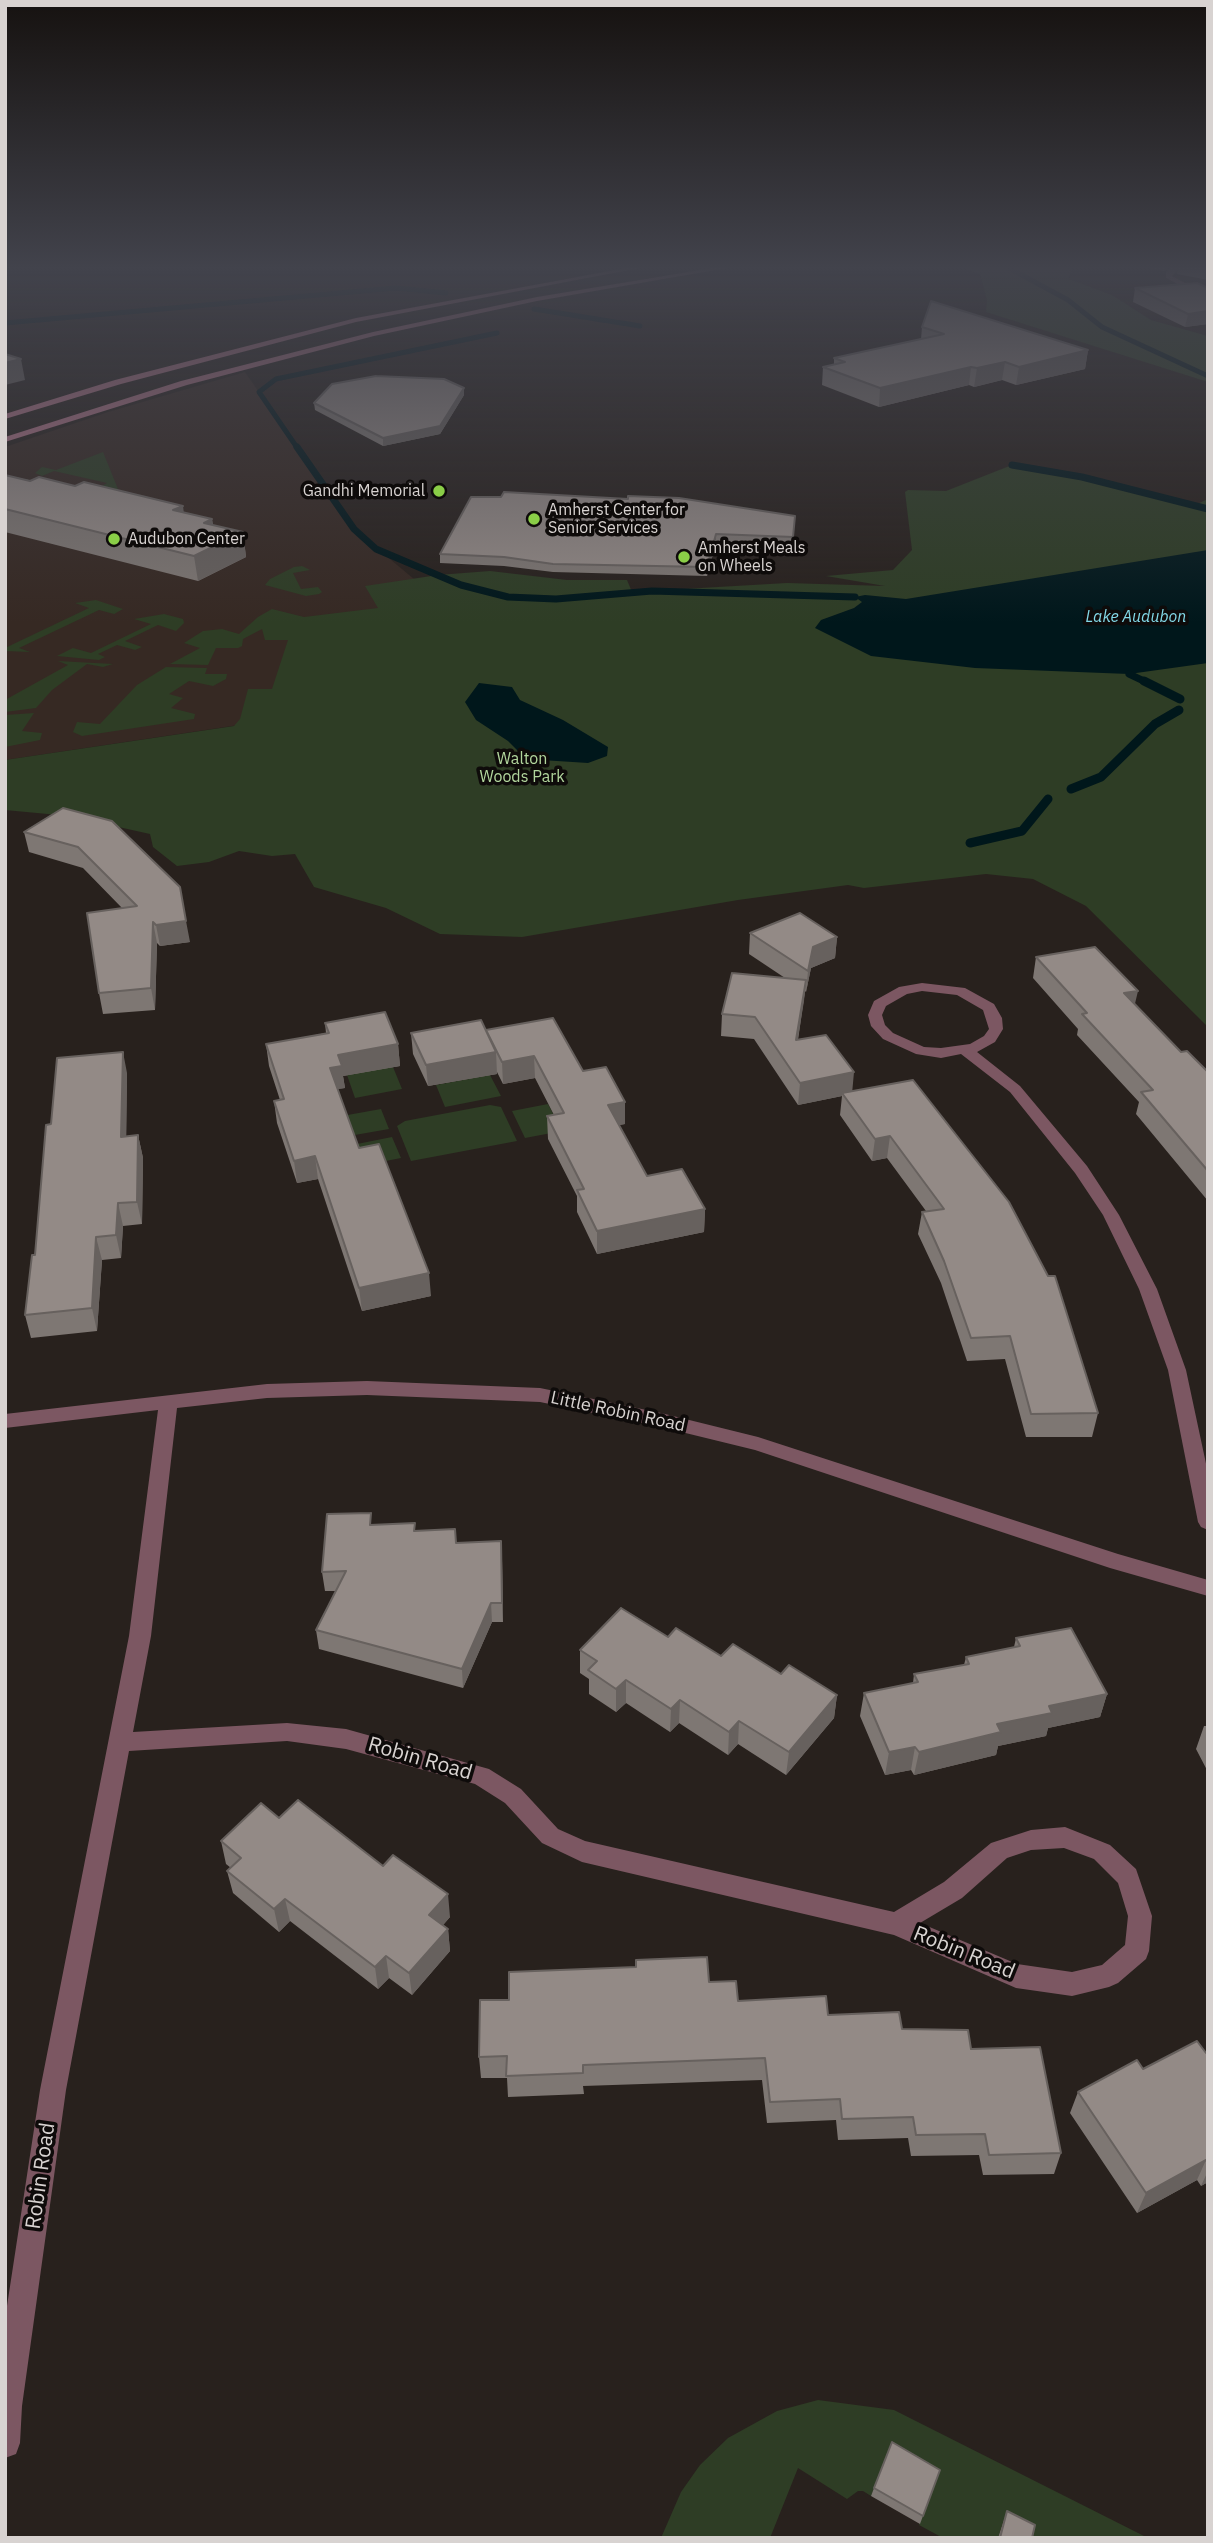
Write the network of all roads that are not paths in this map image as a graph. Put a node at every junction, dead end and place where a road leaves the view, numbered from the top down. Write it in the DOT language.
graph roads {
  1 [pos="106,386"];
  2 [pos="174,386"];
  3 [pos="5,417"];
  4 [pos="5,440"];
  5 [pos="966,1051"];
  6 [pos="168,1403"];
  7 [pos="5,1421"];
  8 [pos="1208,1522"];
  9 [pos="1208,1588"];
  10 [pos="121,1742"];
  11 [pos="896,1924"];
  12 [pos="6,2406"];
  13 [pos="5,2443"];
  1 -- 3 [label="main road"];
  2 -- 4 [label="main road"];
  5 -- 5 [label="street"];
  5 -- 8 [label="street"];
  6 -- 7 [label="street, Little Robin Road"];
  6 -- 9 [label="street, Little Robin Road"];
  6 -- 10 [label="street, Robin Road"];
  10 -- 11 [label="street, Robin Road"];
  10 -- 12 [label="street, Robin Road"];
  11 -- 11 [label="street, Robin Road"];
  12 -- 13 [label="street, Robin Road"];
}
